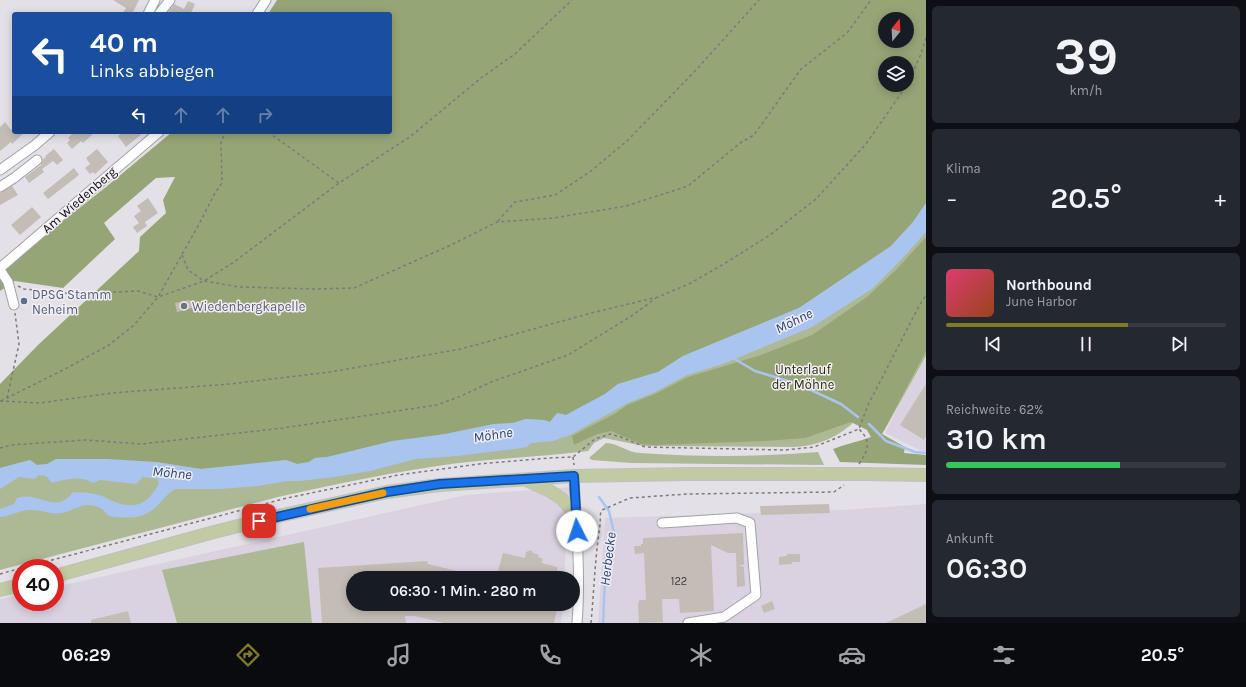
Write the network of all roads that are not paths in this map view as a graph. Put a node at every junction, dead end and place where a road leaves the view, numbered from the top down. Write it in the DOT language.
graph roads {
  1 [pos="156,0"];
  2 [pos="170,0"];
  3 [pos="266,0"];
  4 [pos="149,12"];
  5 [pos="161,12"];
  6 [pos="259,12"];
  7 [pos="48,134"];
  8 [pos="157,134"];
  9 [pos="38,160"];
  10 [pos="0,170"];
  11 [pos="0,187"];
  12 [pos="0,269"];
  13 [pos="14,306"];
  14 [pos="926,475"];
  15 [pos="574,476"];
  16 [pos="525,479"];
  17 [pos="576,515"];
  18 [pos="662,523"];
  19 [pos="64,574"];
  20 [pos="12,587"];
  21 [pos="0,590"];
  22 [pos="578,623"];
  23 [pos="688,623"];
  1 -- 4 [label="street"];
  2 -- 5 [label="street"];
  3 -- 6 [label="street"];
  7 -- 10 [label="street"];
  8 -- 12 [label="street, Am Wiedenberg"];
  9 -- 11 [label="street"];
  12 -- 13 [label="street"];
  14 -- 15 [label="main road, bridge"];
  15 -- 16 [label="main road"];
  15 -- 17 [label="street"];
  16 -- 17 [label="main road"];
  16 -- 19 [label="main road"];
  17 -- 22 [label="street"];
  18 -- 23 [label="street"];
  20 -- 21 [label="main road"];
}
